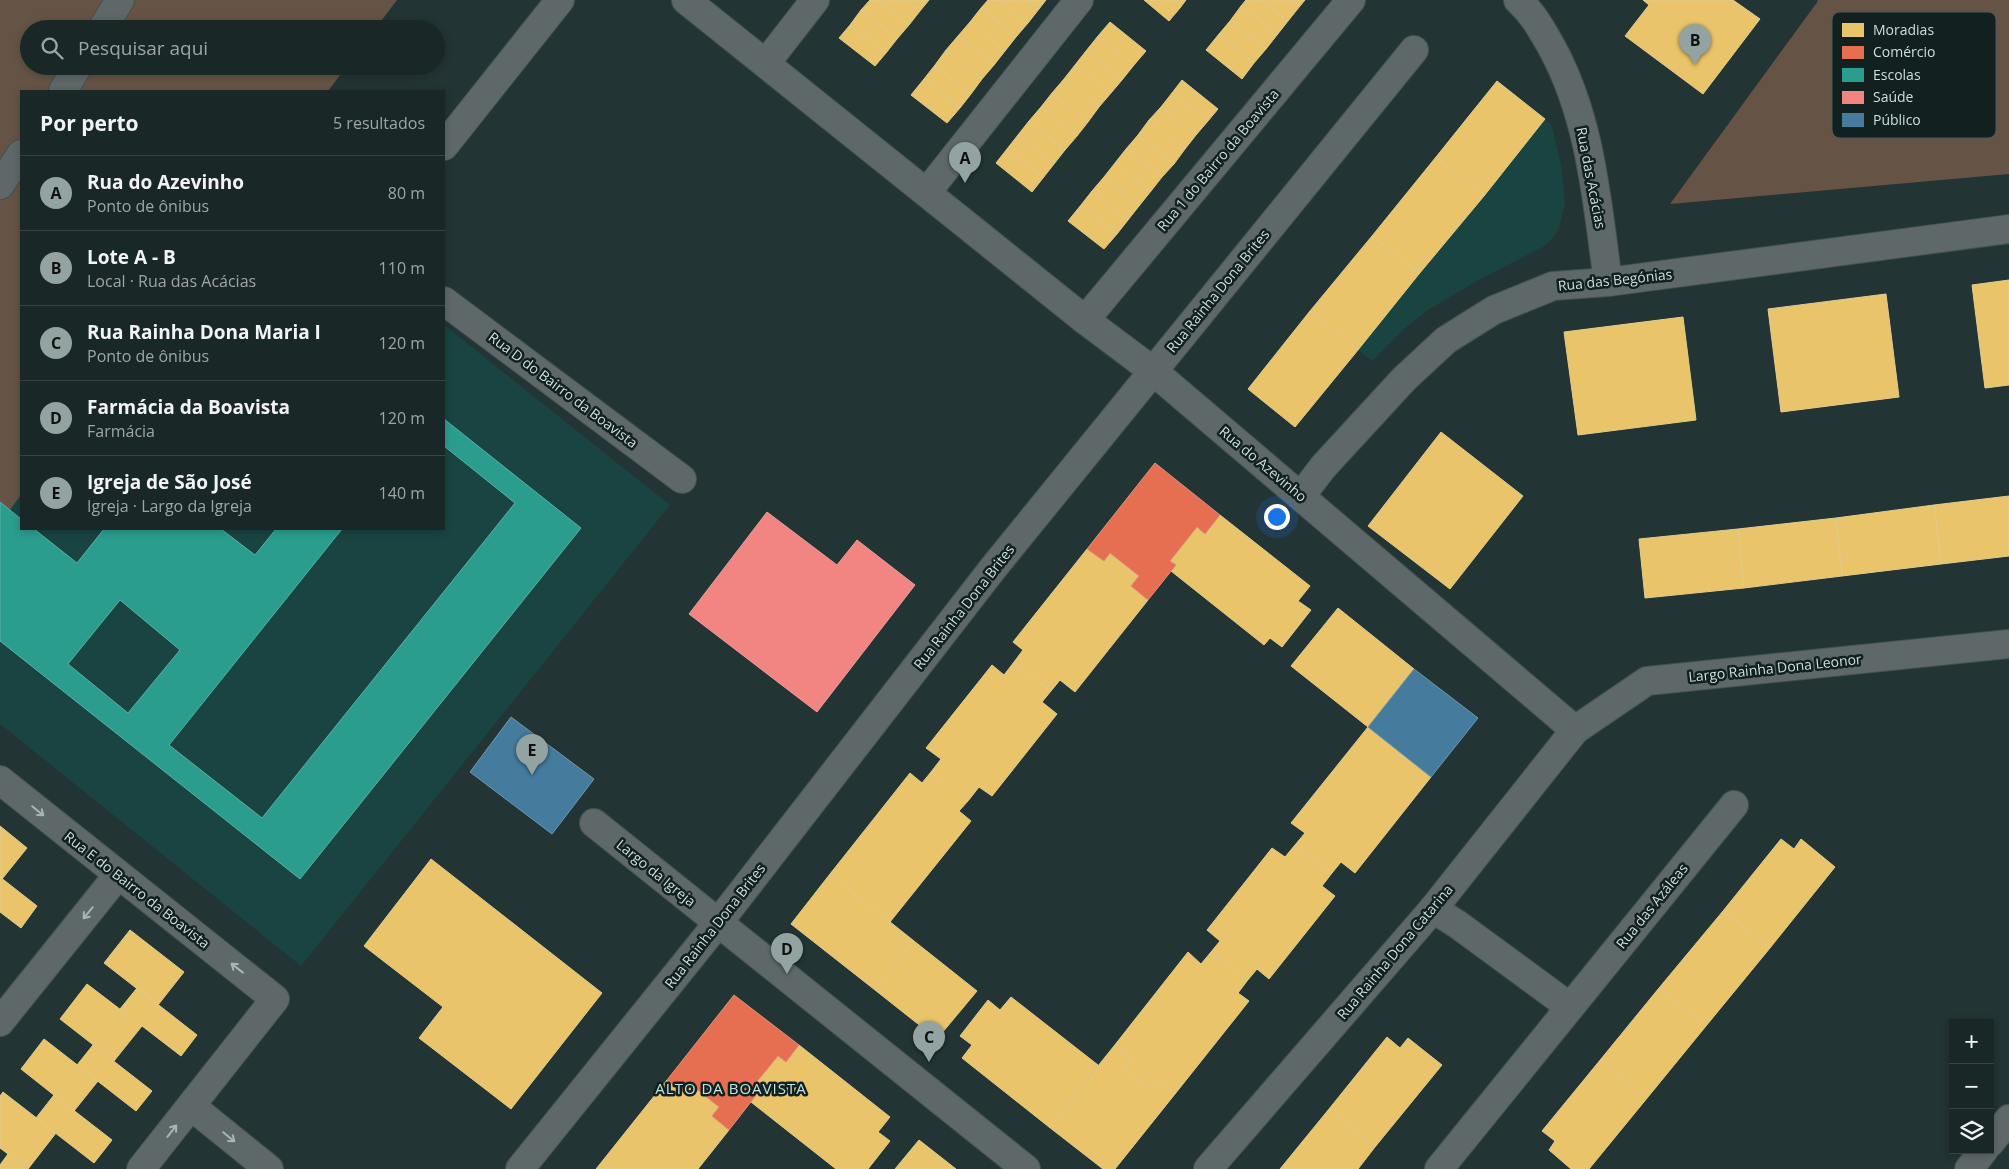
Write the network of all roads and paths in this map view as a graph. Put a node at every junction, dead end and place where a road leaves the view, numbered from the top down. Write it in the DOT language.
graph roads {
  1 [pos="120,0"];
  2 [pos="560,0"];
  3 [pos="686,0"];
  4 [pos="816,0"];
  5 [pos="1079,0"];
  6 [pos="1350,0"];
  7 [pos="1518,0"];
  8 [pos="108,20"];
  9 [pos="1414,50"];
  10 [pos="766,63"];
  11 [pos="73,75"];
  12 [pos="64,90"];
  13 [pos="445,145"];
  14 [pos="20,155"];
  15 [pos="0,185"];
  16 [pos="927,192"];
  17 [pos="2009,229"];
  18 [pos="1608,282"];
  19 [pos="445,302"];
  20 [pos="1085,320"];
  21 [pos="1153,371"];
  22 [pos="682,479"];
  23 [pos="1301,496"];
  24 [pos="1999,645"];
  25 [pos="1575,730"];
  26 [pos="0,780"];
  27 [pos="1734,805"];
  28 [pos="594,823"];
  29 [pos="118,874"];
  30 [pos="1433,909"];
  31 [pos="718,923"];
  32 [pos="1570,1007"];
  33 [pos="0,1022"];
  34 [pos="191,1106"];
  35 [pos="2009,1120"];
  36 [pos="1994,1138"];
  37 [pos="1981,1154"];
  38 [pos="141,1169"];
  39 [pos="269,1169"];
  40 [pos="520,1169"];
  41 [pos="1026,1169"];
  42 [pos="1208,1169"];
  43 [pos="1439,1169"];
  44 [pos="1969,1169"];
  1 -- 8 [label="street"];
  2 -- 13 [label="street"];
  3 -- 10 [label="street, Rua do Azevinho"];
  4 -- 10 [label="street"];
  5 -- 16 [label="street"];
  6 -- 20 [label="street, Rua 1 do Bairro da Boavista"];
  7 -- 18 [label="street, Rua das Acácias"];
  9 -- 21 [label="street, Rua Rainha Dona Brites"];
  10 -- 16 [label="street, Rua do Azevinho"];
  11 -- 12 [label="street"];
  14 -- 15 [label="street"];
  16 -- 20 [label="street, Rua do Azevinho"];
  17 -- 18 [label="street, Rua das Begónias"];
  18 -- 23 [label="street, Rua das Begónias"];
  19 -- 22 [label="street, Rua D do Bairro da Boavista"];
  20 -- 21 [label="street, Rua do Azevinho"];
  21 -- 23 [label="street, Rua do Azevinho"];
  21 -- 31 [label="street, Rua Rainha Dona Brites"];
  23 -- 25 [label="street, Rua do Azevinho"];
  24 -- 25 [label="street, Largo Rainha Dona Leonor"];
  25 -- 30 [label="street, Rua Rainha Dona Catarina"];
  26 -- 29 [label="street, Rua E do Bairro da Boavista, one-way"];
  27 -- 32 [label="street, Rua das Azáleas"];
  28 -- 31 [label="street, Largo da Igreja"];
  29 -- 33 [label="street, one-way"];
  34 -- 29 [label="street, Rua E do Bairro da Boavista, one-way"];
  30 -- 32 [label="street"];
  30 -- 42 [label="street, Rua Rainha Dona Catarina"];
  31 -- 40 [label="street, Rua Rainha Dona Brites"];
  31 -- 41 [label="street, Largo da Igreja"];
  32 -- 43 [label="street, Rua das Azáleas"];
  38 -- 34 [label="street, one-way"];
  34 -- 39 [label="street, one-way"];
  35 -- 36 [label="street"];
  37 -- 44 [label="street"];
}
